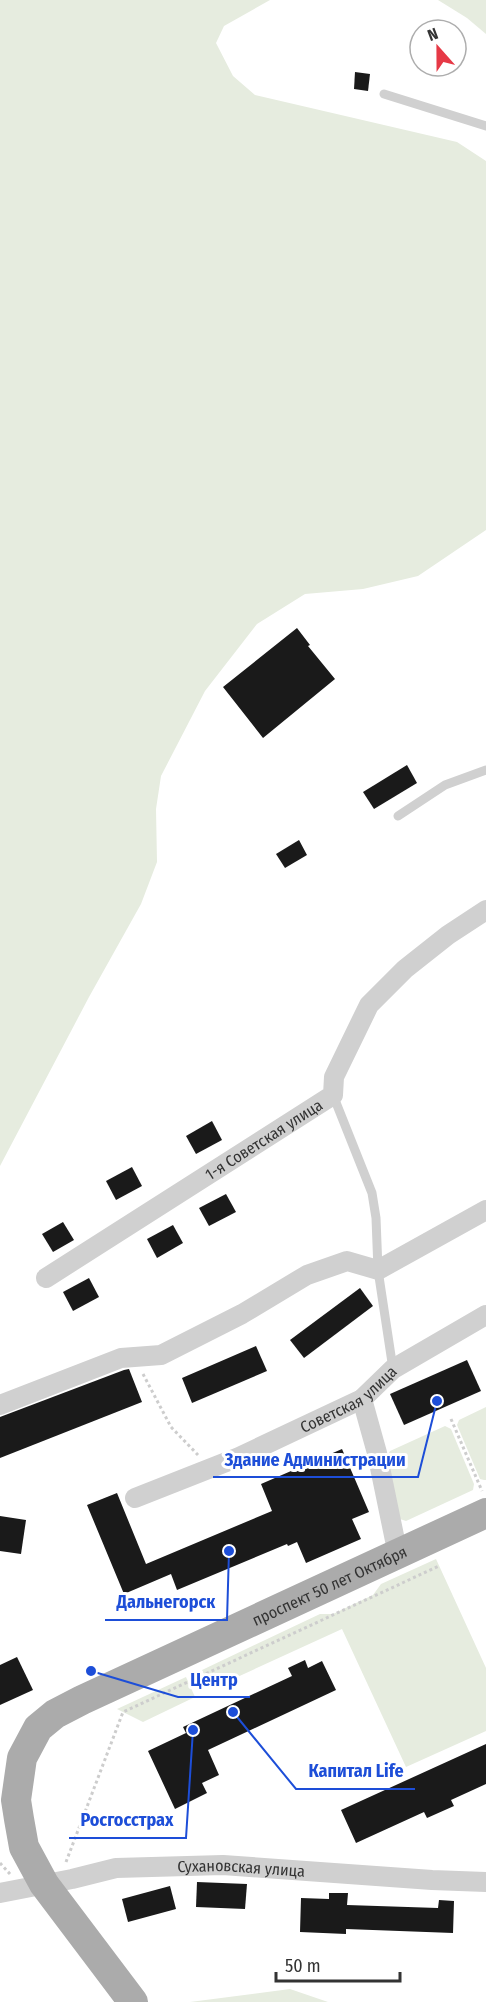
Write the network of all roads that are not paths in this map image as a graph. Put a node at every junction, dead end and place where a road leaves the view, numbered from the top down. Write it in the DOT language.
graph roads {
  1 [pos="384,94"];
  2 [pos="486,126"];
  3 [pos="486,770"];
  4 [pos="398,816"];
  5 [pos="486,910"];
  6 [pos="333,1095"];
  7 [pos="486,1210"];
  8 [pos="378,1270"];
  9 [pos="46,1278"];
  10 [pos="486,1315"];
  11 [pos="393,1369"];
  12 [pos="362,1400"];
  13 [pos="0,1405"];
  14 [pos="135,1498"];
  15 [pos="484,1502"];
  16 [pos="398,1555"];
  17 [pos="8,1798"];
  18 [pos="486,1881"];
  19 [pos="58,1882"];
  20 [pos="0,1893"];
  21 [pos="133,2002"];
  1 -- 2 [label="lane"];
  3 -- 4 [label="lane"];
  5 -- 6 [label="street, 1-я Советская улица"];
  6 -- 8 [label="lane"];
  6 -- 9 [label="street, 1-я Советская улица"];
  7 -- 8 [label="street"];
  8 -- 11 [label="lane"];
  8 -- 13 [label="street"];
  10 -- 11 [label="street, Советская улица"];
  11 -- 12 [label="street, Советская улица"];
  12 -- 14 [label="street, Советская улица"];
  12 -- 16 [label="street"];
  15 -- 16 [label="main road, проспект 50 лет Октября"];
  16 -- 17 [label="main road, проспект 50 лет Октября"];
  17 -- 19 [label="main road, проспект 50 лет Октября"];
  18 -- 19 [label="street, Сухановская улица"];
  19 -- 20 [label="street, Сухановская улица"];
  19 -- 21 [label="main road, проспект 50 лет Октября"];
}
